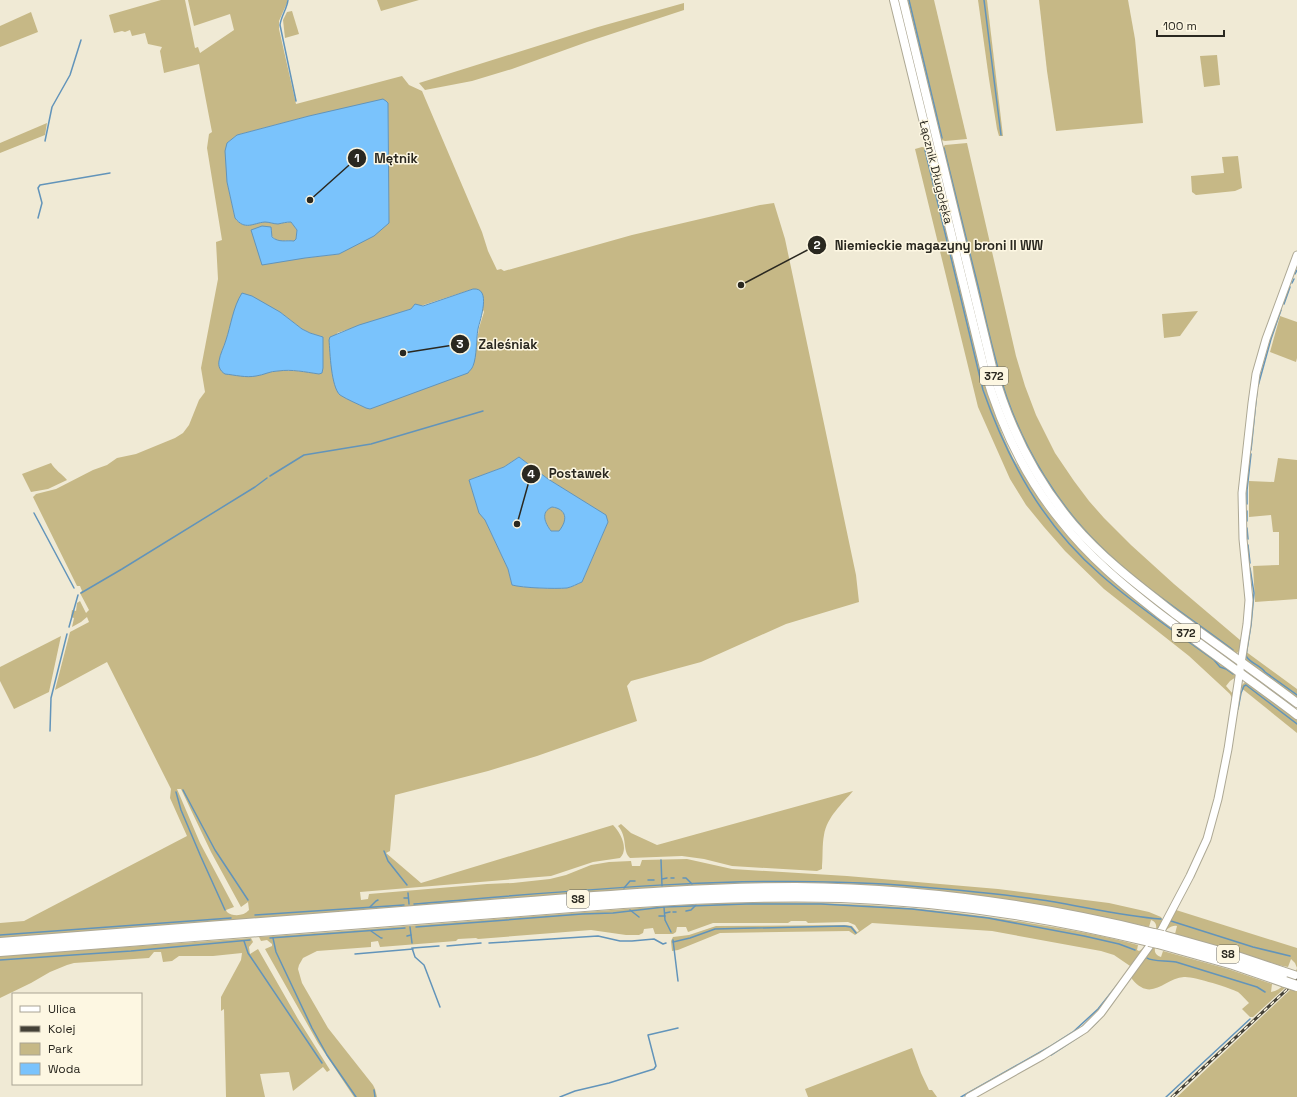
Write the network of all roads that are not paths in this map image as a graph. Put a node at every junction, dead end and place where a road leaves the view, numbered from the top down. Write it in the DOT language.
graph roads {
  1 [pos="894,0"];
  2 [pos="903,0"];
  3 [pos="1297,255"];
  4 [pos="1241,662"];
  5 [pos="1240,672"];
  6 [pos="1297,703"];
  7 [pos="1297,714"];
  8 [pos="1156,938"];
  9 [pos="0,943"];
  10 [pos="0,951"];
  11 [pos="1292,978"];
  12 [pos="1297,986"];
  13 [pos="969,1097"];
  1 -- 5 [label="main road, Łącznik Długołęka / 372"];
  2 -- 4 [label="main road, Łącznik Długołęka / 372"];
  3 -- 4 [label="street"];
  4 -- 5 [label="street"];
  4 -- 6 [label="main road, Łącznik Długołęka / 372"];
  5 -- 7 [label="main road, Łącznik Długołęka / 372"];
  5 -- 13 [label="street"];
  8 -- 9 [label="highway, S8"];
  8 -- 10 [label="highway, S8"];
  8 -- 11 [label="highway, S8"];
  11 -- 12 [label="highway, S8, bridge"];
}
